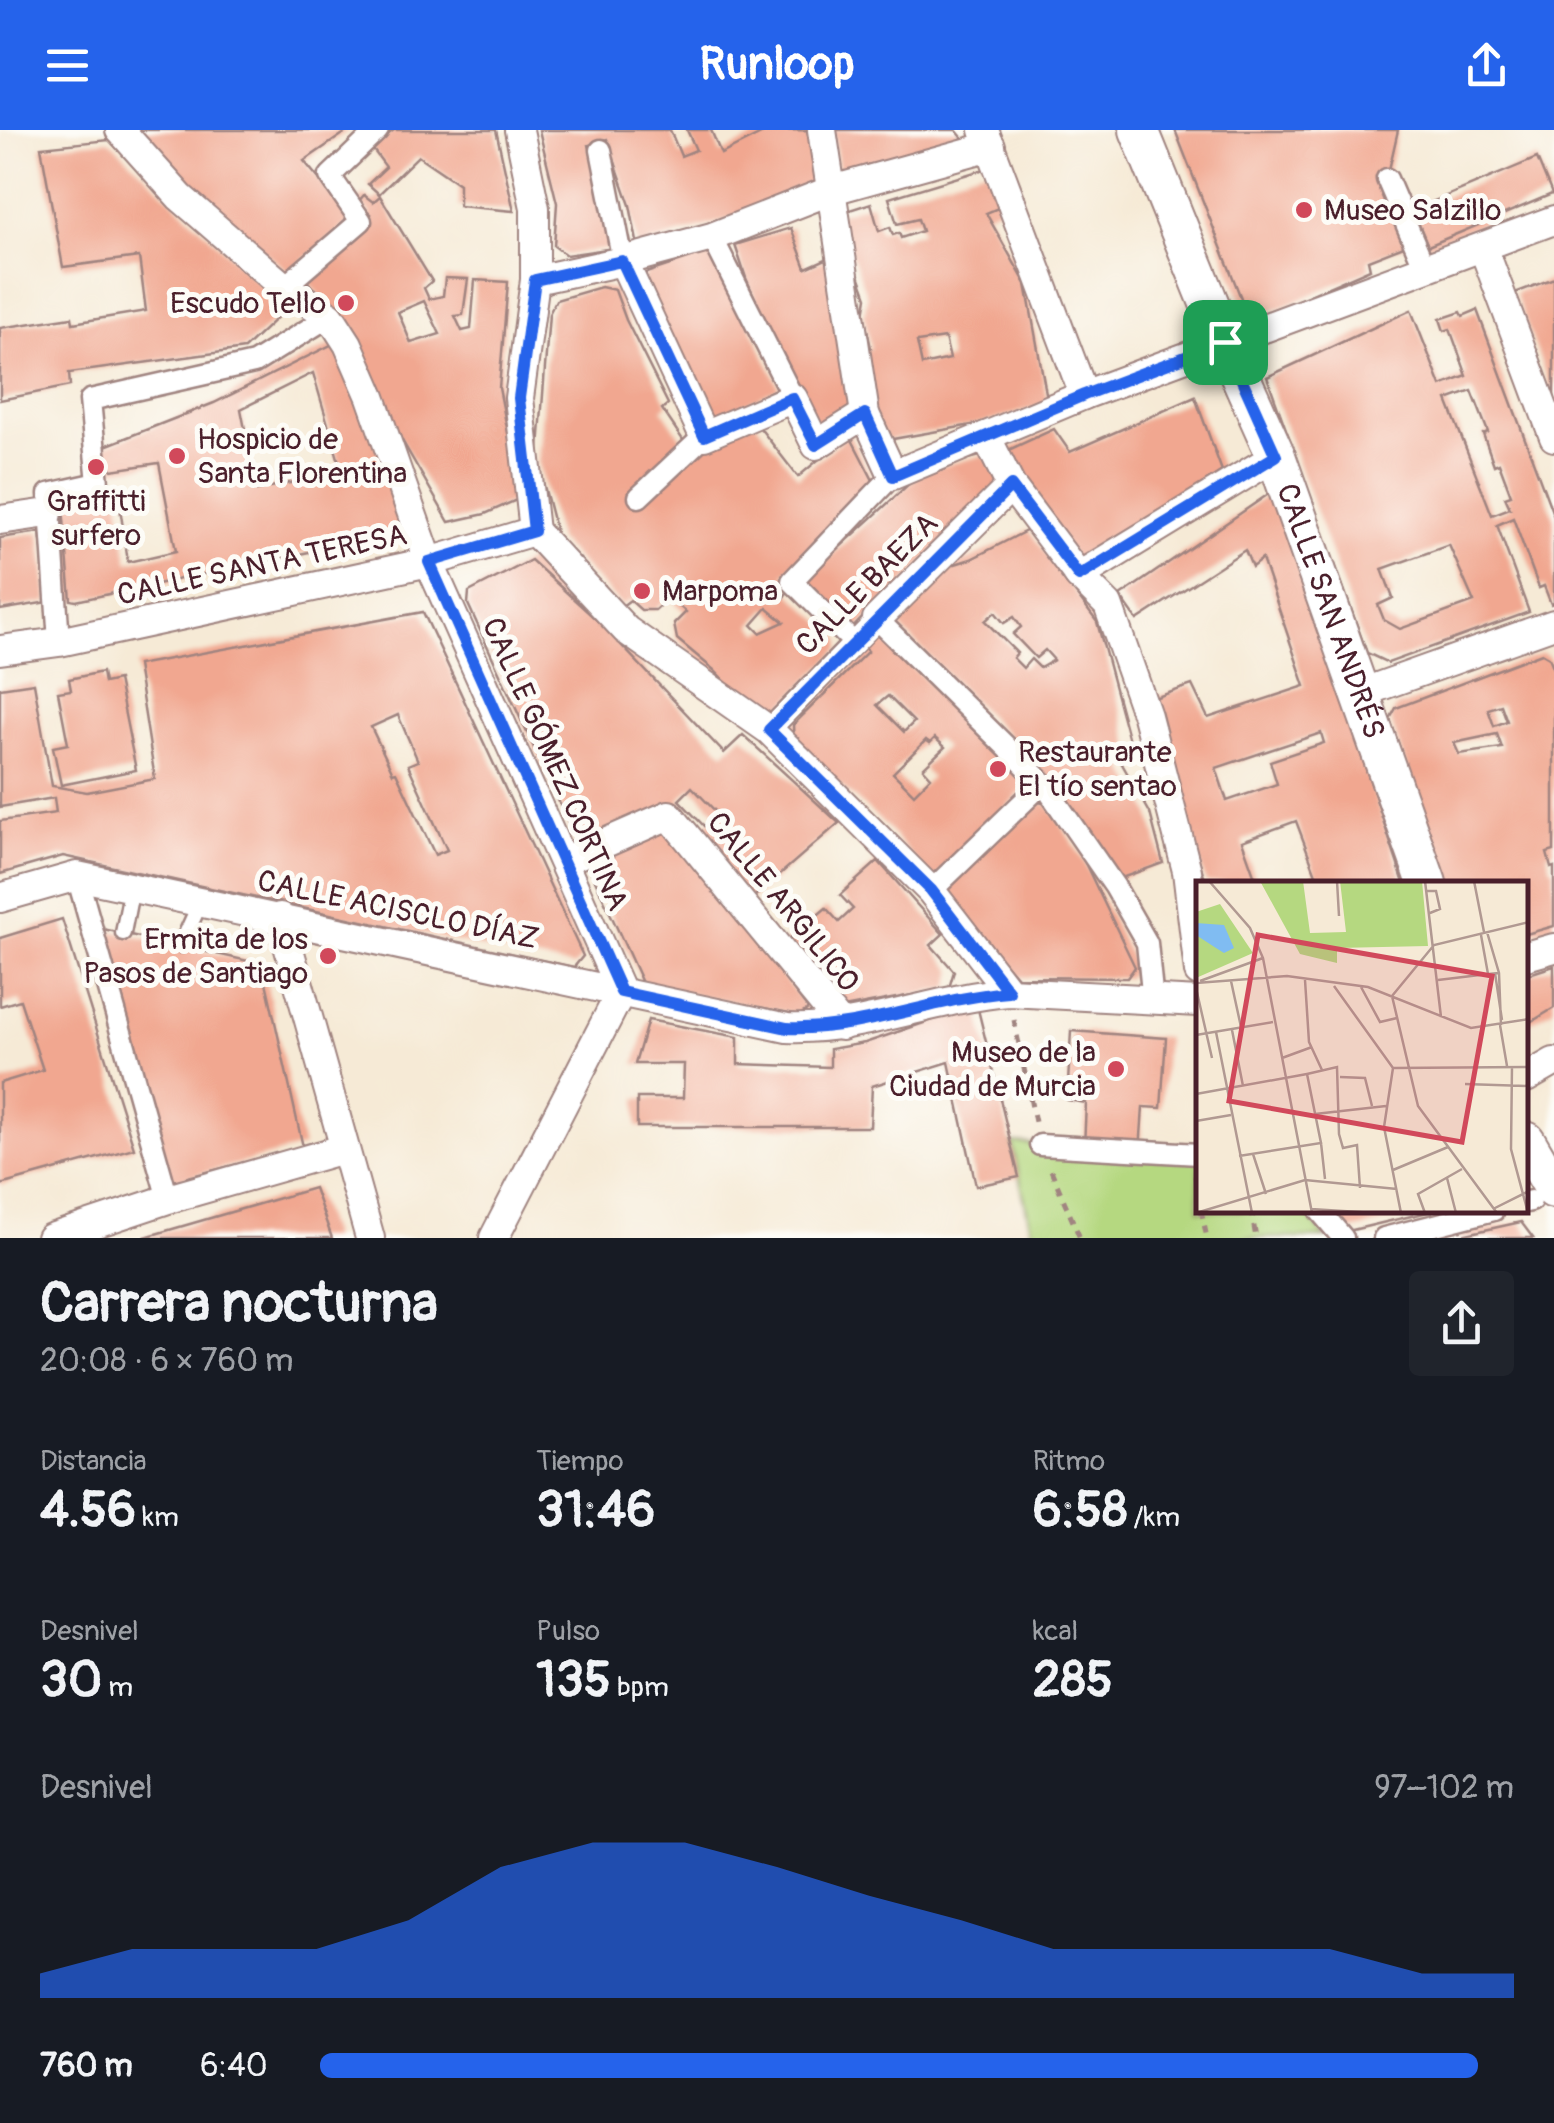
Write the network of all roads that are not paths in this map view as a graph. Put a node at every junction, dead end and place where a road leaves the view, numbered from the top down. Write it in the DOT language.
graph roads {
  1 [pos="120,130"];
  2 [pos="378,130"];
  3 [pos="519,130"];
  4 [pos="822,130"];
  5 [pos="1139,130"];
  6 [pos="988,138"];
  7 [pos="602,150"];
  8 [pos="1387,179"];
  9 [pos="832,190"];
  10 [pos="1554,220"];
  11 [pos="712,236"];
  12 [pos="1482,247"];
  13 [pos="622,261"];
  14 [pos="1425,268"];
  15 [pos="535,280"];
  16 [pos="284,287"];
  17 [pos="330,316"];
  18 [pos="1225,342"];
  19 [pos="1084,395"];
  20 [pos="792,398"];
  21 [pos="865,414"];
  22 [pos="704,436"];
  23 [pos="986,436"];
  24 [pos="1554,437"];
  25 [pos="1276,456"];
  26 [pos="893,476"];
  27 [pos="1011,486"];
  28 [pos="639,497"];
  29 [pos="48,514"];
  30 [pos="0,520"];
  31 [pos="534,531"];
  32 [pos="429,562"];
  33 [pos="1079,576"];
  34 [pos="877,619"];
  35 [pos="1554,624"];
  36 [pos="59,642"];
  37 [pos="854,643"];
  38 [pos="0,650"];
  39 [pos="1361,693"];
  40 [pos="769,730"];
  41 [pos="1043,783"];
  42 [pos="564,861"];
  43 [pos="76,876"];
  44 [pos="1426,881"];
  45 [pos="132,888"];
  46 [pos="931,890"];
  47 [pos="0,898"];
  48 [pos="201,901"];
  49 [pos="280,917"];
  50 [pos="123,933"];
  51 [pos="181,945"];
  52 [pos="1196,947"];
  53 [pos="1554,948"];
  54 [pos="1529,955"];
  55 [pos="621,992"];
  56 [pos="1009,992"];
  57 [pos="1153,1002"];
  58 [pos="1196,1002"];
  59 [pos="842,1026"];
  60 [pos="1554,1062"];
  61 [pos="1529,1076"];
  62 [pos="1040,1145"];
  63 [pos="343,1149"];
  64 [pos="1196,1154"];
  65 [pos="1529,1157"];
  66 [pos="1537,1197"];
  67 [pos="168,1199"];
  68 [pos="1321,1213"];
  69 [pos="1482,1213"];
  70 [pos="51,1238"];
  71 [pos="370,1238"];
  72 [pos="494,1238"];
  73 [pos="1342,1238"];
  74 [pos="1384,1238"];
  1 -- 16 [label="street"];
  2 -- 16 [label="street"];
  3 -- 15 [label="street"];
  4 -- 9 [label="street"];
  5 -- 18 [label="main road, CALLE SAN ANDRÉS"];
  6 -- 9 [label="street"];
  6 -- 19 [label="street"];
  7 -- 13 [label="street"];
  8 -- 14 [label="street"];
  9 -- 11 [label="street"];
  9 -- 21 [label="street"];
  10 -- 12 [label="street"];
  11 -- 13 [label="street"];
  11 -- 20 [label="street"];
  12 -- 14 [label="street"];
  12 -- 24 [label="street"];
  13 -- 15 [label="street"];
  13 -- 22 [label="street"];
  14 -- 18 [label="street"];
  15 -- 31 [label="street"];
  16 -- 17 [label="street"];
  17 -- 29 [label="street"];
  17 -- 32 [label="street, CALLE GÓMEZ CORTINA"];
  18 -- 19 [label="street"];
  18 -- 25 [label="main road, CALLE SAN ANDRÉS"];
  19 -- 23 [label="street"];
  20 -- 21 [label="street"];
  20 -- 22 [label="street"];
  21 -- 26 [label="street"];
  22 -- 28 [label="street"];
  23 -- 26 [label="street"];
  23 -- 27 [label="street"];
  25 -- 33 [label="street"];
  25 -- 39 [label="main road, CALLE SAN ANDRÉS"];
  26 -- 37 [label="street"];
  27 -- 33 [label="street"];
  27 -- 34 [label="street, CALLE BAEZA"];
  29 -- 30 [label="street"];
  29 -- 36 [label="street"];
  31 -- 32 [label="street, CALLE SANTA TERESA"];
  31 -- 40 [label="street"];
  32 -- 36 [label="street, CALLE SANTA TERESA"];
  32 -- 42 [label="street, CALLE GÓMEZ CORTINA"];
  33 -- 52 [label="street"];
  34 -- 37 [label="street, CALLE BAEZA"];
  34 -- 41 [label="street"];
  35 -- 39 [label="street"];
  36 -- 38 [label="street, CALLE SANTA TERESA"];
  37 -- 40 [label="street, CALLE BAEZA"];
  39 -- 44 [label="main road, CALLE SAN ANDRÉS"];
  40 -- 46 [label="street"];
  41 -- 46 [label="street"];
  41 -- 57 [label="street"];
  42 -- 55 [label="street, CALLE GÓMEZ CORTINA"];
  42 -- 59 [label="street, CALLE ARGILICO"];
  43 -- 45 [label="street, CALLE ACISCLO DÍAZ"];
  43 -- 47 [label="street, CALLE ACISCLO DÍAZ"];
  43 -- 67 [label="street"];
  45 -- 48 [label="street, CALLE ACISCLO DÍAZ"];
  45 -- 50 [label="lane"];
  46 -- 56 [label="street"];
  48 -- 49 [label="street, CALLE ACISCLO DÍAZ"];
  48 -- 51 [label="lane"];
  49 -- 55 [label="street, CALLE ACISCLO DÍAZ"];
  49 -- 63 [label="street"];
  53 -- 54 [label="street"];
  55 -- 59 [label="street, CALLE ACISCLO DÍAZ"];
  55 -- 72 [label="street"];
  56 -- 57 [label="street, CALLE ACISCLO DÍAZ"];
  56 -- 59 [label="street, CALLE ACISCLO DÍAZ"];
  57 -- 58 [label="street, CALLE ACISCLO DÍAZ"];
  60 -- 61 [label="street"];
  62 -- 64 [label="street"];
  63 -- 67 [label="street"];
  63 -- 71 [label="street"];
  65 -- 66 [label="main road"];
  67 -- 70 [label="street"];
  68 -- 73 [label="street"];
  69 -- 74 [label="street"];
}
